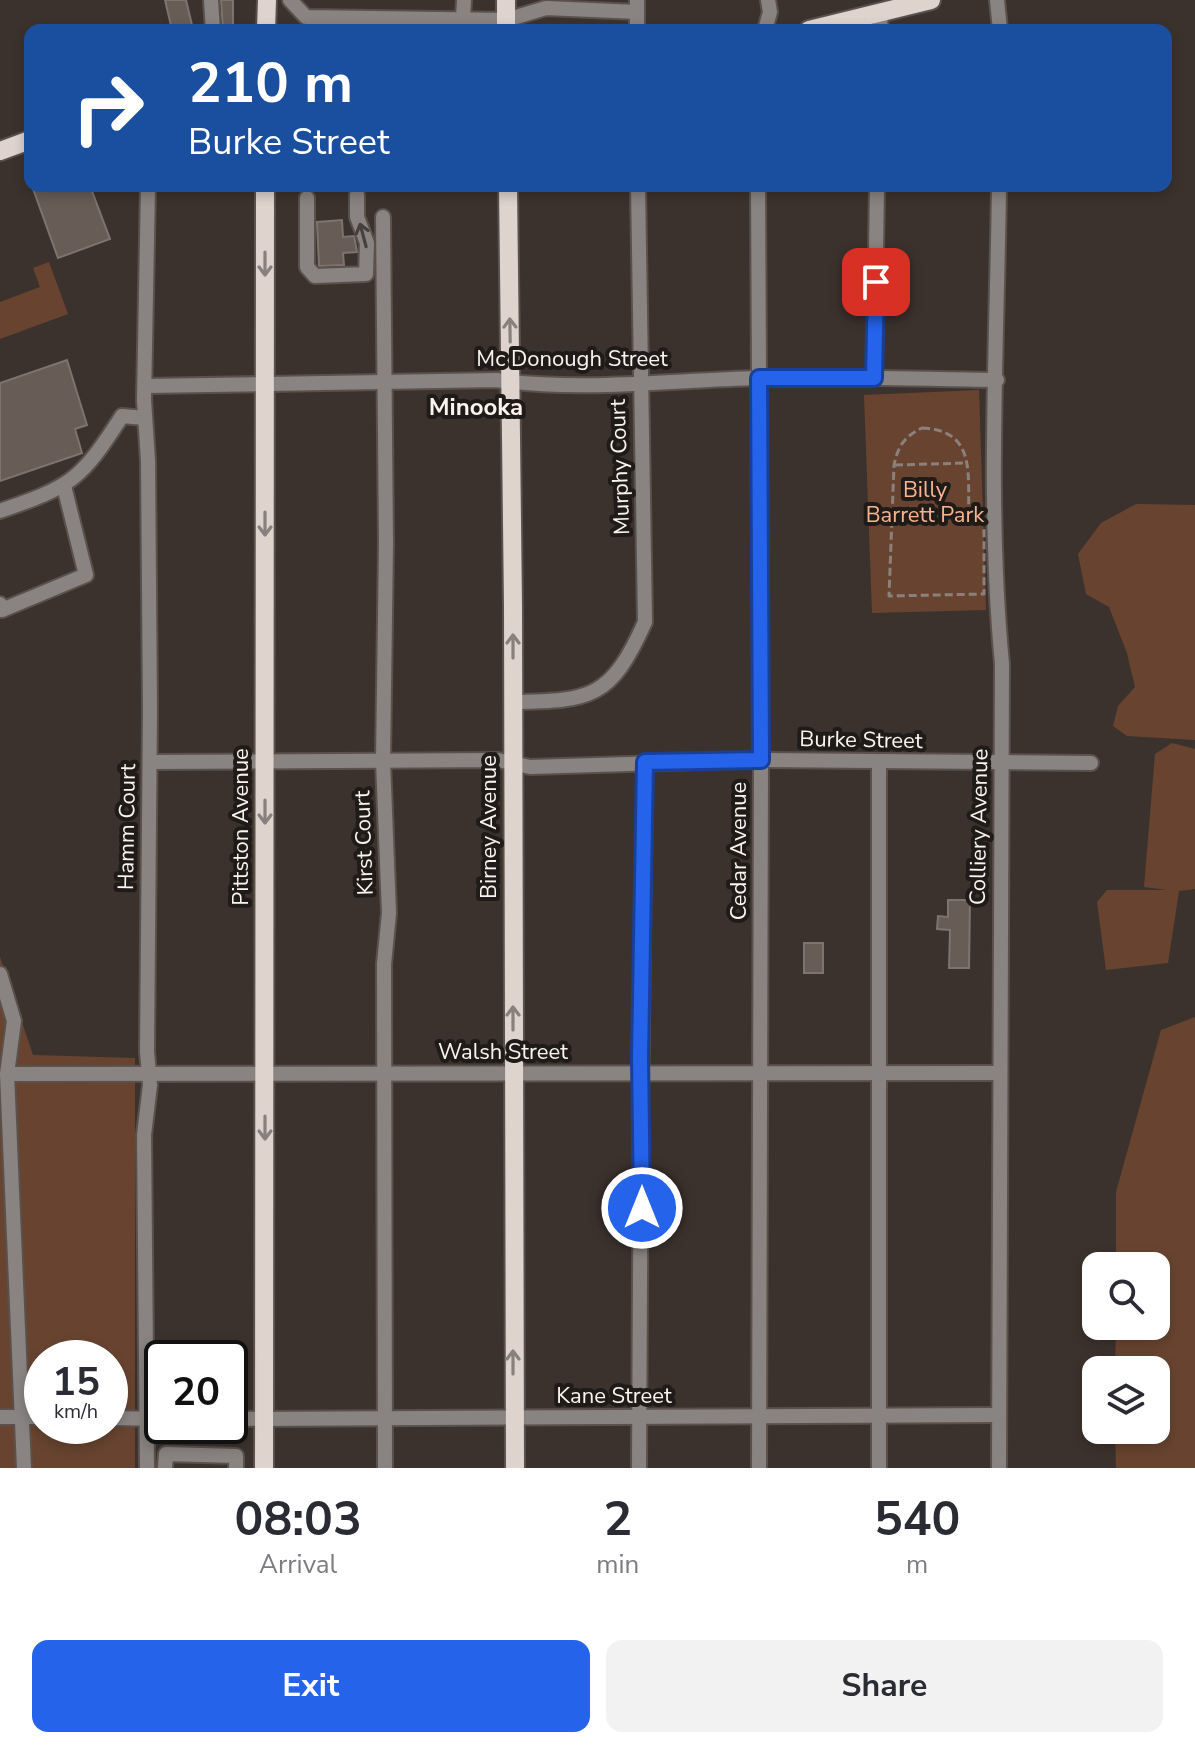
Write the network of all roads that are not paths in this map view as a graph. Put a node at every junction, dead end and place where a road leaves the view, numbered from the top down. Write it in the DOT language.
graph roads {
  1 [pos="211,0"];
  2 [pos="267,0"];
  3 [pos="290,0"];
  4 [pos="464,0"];
  5 [pos="506,0"];
  6 [pos="768,0"];
  7 [pos="931,0"];
  8 [pos="997,0"];
  9 [pos="546,4"];
  10 [pos="613,5"];
  11 [pos="637,6"];
  12 [pos="463,19"];
  13 [pos="881,21"];
  14 [pos="213,24"];
  15 [pos="266,24"];
  16 [pos="499,24"];
  17 [pos="506,24"];
  18 [pos="508,24"];
  19 [pos="767,24"];
  20 [pos="857,24"];
  21 [pos="999,24"];
  22 [pos="24,142"];
  23 [pos="0,151"];
  24 [pos="148,192"];
  25 [pos="265,192"];
  26 [pos="508,192"];
  27 [pos="638,192"];
  28 [pos="758,192"];
  29 [pos="877,192"];
  30 [pos="999,192"];
  31 [pos="357,195"];
  32 [pos="307,198"];
  33 [pos="383,217"];
  34 [pos="759,378"];
  35 [pos="874,378"];
  36 [pos="997,380"];
  37 [pos="382,382"];
  38 [pos="510,382"];
  39 [pos="639,383"];
  40 [pos="265,384"];
  41 [pos="147,386"];
  42 [pos="145,418"];
  43 [pos="64,486"];
  44 [pos="0,511"];
  45 [pos="0,604"];
  46 [pos="513,702"];
  47 [pos="761,760"];
  48 [pos="265,761"];
  49 [pos="383,761"];
  50 [pos="150,762"];
  51 [pos="645,762"];
  52 [pos="879,762"];
  53 [pos="513,763"];
  54 [pos="1091,763"];
  55 [pos="1002,765"];
  56 [pos="0,974"];
  57 [pos="5,1056"];
  58 [pos="761,1073"];
  59 [pos="998,1073"];
  60 [pos="7,1074"];
  61 [pos="148,1074"];
  62 [pos="265,1074"];
  63 [pos="385,1074"];
  64 [pos="513,1074"];
  65 [pos="640,1074"];
  66 [pos="879,1075"];
  67 [pos="6,1234"];
  68 [pos="151,1340"];
  69 [pos="879,1415"];
  70 [pos="999,1415"];
  71 [pos="758,1416"];
  72 [pos="0,1417"];
  73 [pos="22,1417"];
  74 [pos="385,1418"];
  75 [pos="513,1418"];
  76 [pos="639,1418"];
  77 [pos="248,1419"];
  78 [pos="264,1419"];
  79 [pos="150,1444"];
  80 [pos="24,1468"];
  81 [pos="147,1468"];
  82 [pos="165,1468"];
  83 [pos="236,1468"];
  84 [pos="264,1468"];
  85 [pos="385,1468"];
  86 [pos="515,1468"];
  87 [pos="639,1468"];
  88 [pos="759,1468"];
  89 [pos="879,1468"];
  90 [pos="999,1468"];
  1 -- 14 [label="street"];
  2 -- 15 [label="main road"];
  3 -- 12 [label="street"];
  4 -- 12 [label="street"];
  5 -- 17 [label="main road"];
  6 -- 19 [label="street"];
  7 -- 13 [label="main road"];
  8 -- 21 [label="street"];
  9 -- 10 [label="street"];
  9 -- 18 [label="street"];
  10 -- 11 [label="street"];
  12 -- 16 [label="street"];
  13 -- 20 [label="main road"];
  22 -- 23 [label="main road"];
  24 -- 41 [label="street, Hamm Court"];
  25 -- 40 [label="main road, Pittston Avenue, one-way"];
  38 -- 26 [label="main road, Birney Avenue, one-way"];
  27 -- 39 [label="street, Murphy Court"];
  28 -- 34 [label="street, Cedar Avenue"];
  29 -- 35 [label="street"];
  30 -- 36 [label="street, Colliery Avenue"];
  32 -- 31 [label="street, one-way"];
  33 -- 37 [label="street, Kirst Court"];
  34 -- 35 [label="street, Mc Donough Street"];
  34 -- 39 [label="street, Mc Donough Street"];
  34 -- 47 [label="street, Cedar Avenue"];
  35 -- 36 [label="street, Mc Donough Street"];
  36 -- 55 [label="street, Colliery Avenue"];
  37 -- 38 [label="street, Mc Donough Street"];
  37 -- 40 [label="street, Mc Donough Street"];
  37 -- 49 [label="street, Kirst Court"];
  38 -- 39 [label="street, Mc Donough Street"];
  46 -- 38 [label="main road, Birney Avenue, one-way"];
  39 -- 46 [label="street, Murphy Court"];
  40 -- 41 [label="street, Mc Donough Street"];
  40 -- 48 [label="main road, Pittston Avenue, one-way"];
  41 -- 42 [label="street, Hamm Court"];
  42 -- 43 [label="street"];
  42 -- 50 [label="street, Hamm Court"];
  43 -- 44 [label="street"];
  43 -- 45 [label="street"];
  46 -- 53 [label="main road, Birney Avenue"];
  47 -- 51 [label="street, Burke Street"];
  47 -- 52 [label="street, Burke Street"];
  47 -- 58 [label="street, Cedar Avenue"];
  48 -- 49 [label="street, Burke Street"];
  48 -- 50 [label="street, Burke Street"];
  48 -- 62 [label="main road, Pittston Avenue, one-way"];
  49 -- 53 [label="street, Burke Street"];
  49 -- 63 [label="street, Kirst Court"];
  50 -- 61 [label="street, Hamm Court"];
  51 -- 53 [label="street, Burke Street"];
  51 -- 65 [label="street"];
  52 -- 55 [label="street, Burke Street"];
  52 -- 66 [label="street"];
  64 -- 53 [label="main road, Birney Avenue, one-way"];
  54 -- 55 [label="street, Burke Street"];
  55 -- 59 [label="street, Colliery Avenue"];
  56 -- 57 [label="street"];
  57 -- 60 [label="street"];
  58 -- 65 [label="street, Walsh Street"];
  58 -- 66 [label="street, Walsh Street"];
  58 -- 71 [label="street, Cedar Avenue"];
  59 -- 66 [label="street, Walsh Street"];
  59 -- 70 [label="street, Colliery Avenue"];
  60 -- 61 [label="street, Walsh Street"];
  60 -- 67 [label="street"];
  61 -- 62 [label="street, Walsh Street"];
  61 -- 68 [label="street, Hamm Court"];
  62 -- 63 [label="street, Walsh Street"];
  62 -- 78 [label="main road, Pittston Avenue, one-way"];
  63 -- 64 [label="street, Walsh Street"];
  63 -- 74 [label="street, Kirst Court"];
  64 -- 65 [label="street, Walsh Street"];
  75 -- 64 [label="main road, Birney Avenue, one-way"];
  65 -- 76 [label="street"];
  66 -- 69 [label="street"];
  67 -- 73 [label="street"];
  69 -- 70 [label="street, Kane Street"];
  69 -- 71 [label="street, Kane Street"];
  69 -- 89 [label="street"];
  70 -- 90 [label="street, Colliery Avenue"];
  71 -- 76 [label="street, Kane Street"];
  71 -- 88 [label="street, Cedar Avenue"];
  72 -- 73 [label="street"];
  73 -- 80 [label="street"];
  74 -- 75 [label="street, Kane Street"];
  74 -- 78 [label="street, Kane Street"];
  74 -- 85 [label="street, Kirst Court"];
  75 -- 76 [label="street, Kane Street"];
  75 -- 86 [label="main road, Birney Avenue"];
  76 -- 87 [label="street"];
  77 -- 78 [label="street, Kane Street"];
  78 -- 84 [label="main road, Pittston Avenue"];
  79 -- 81 [label="street, Hamm Court"];
  82 -- 83 [label="street"];
}
